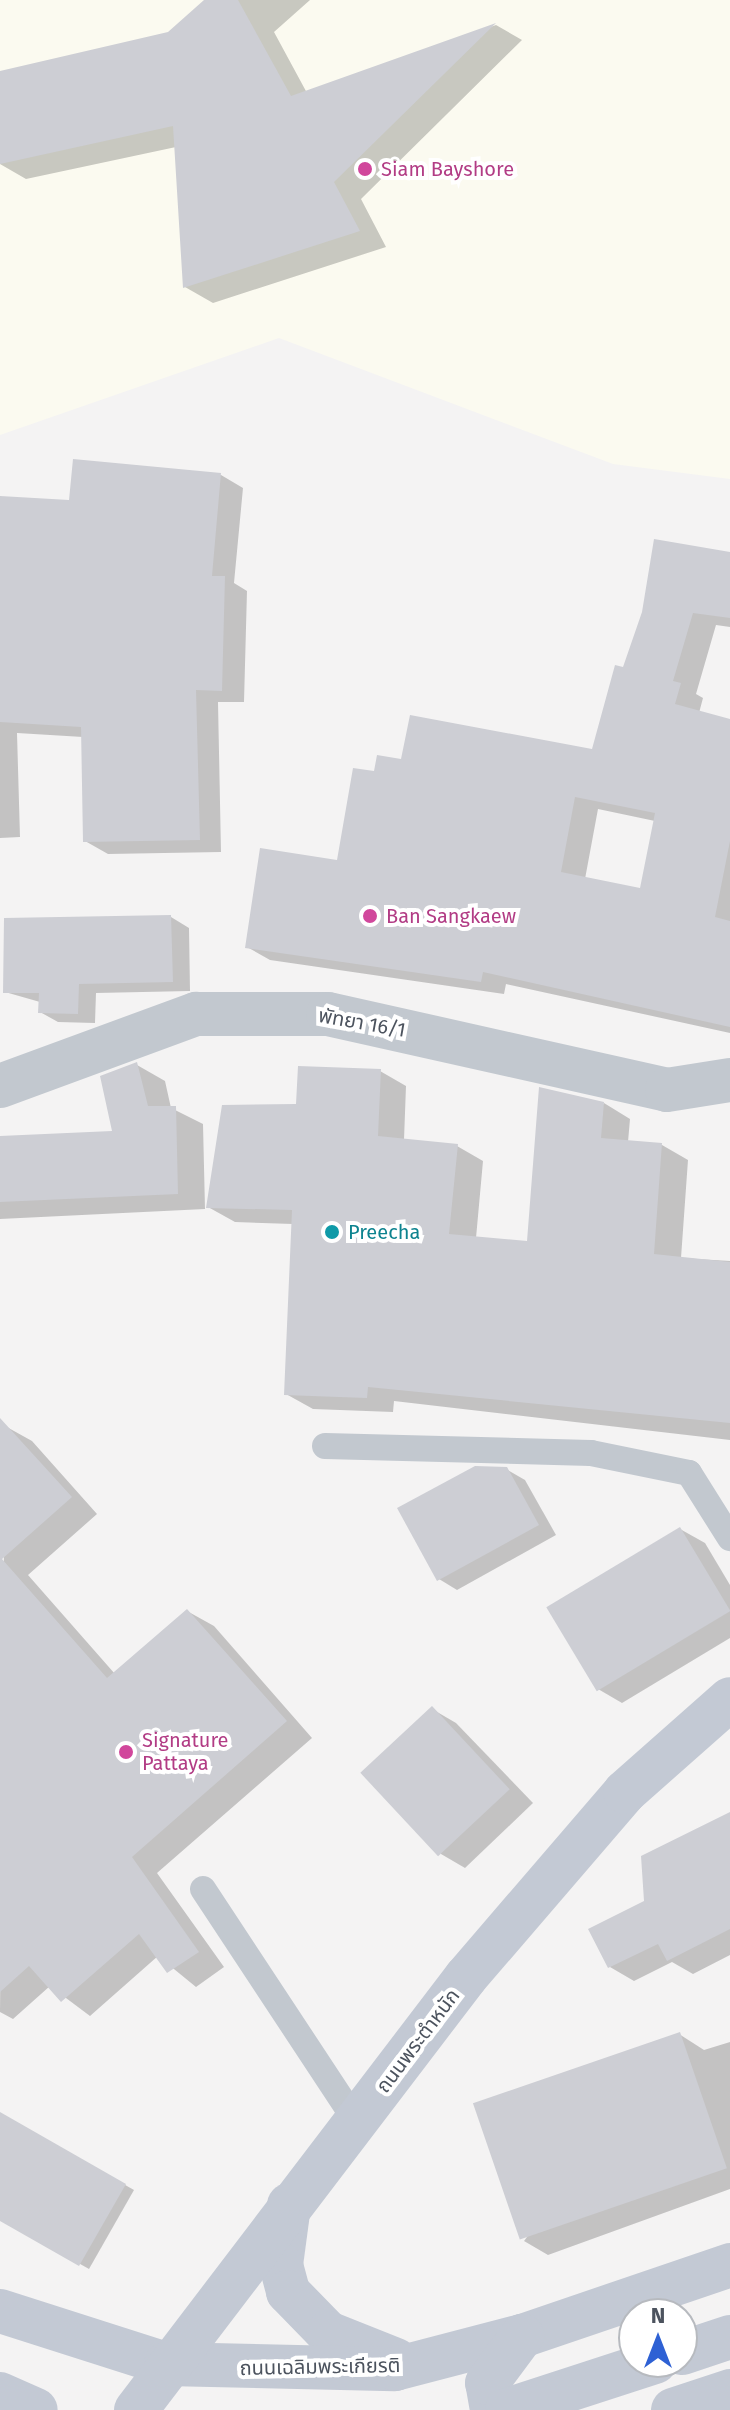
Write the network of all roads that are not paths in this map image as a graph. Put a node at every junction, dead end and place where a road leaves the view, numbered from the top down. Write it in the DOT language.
graph roads {
  1 [pos="730,1080"];
  2 [pos="0,1086"];
  3 [pos="325,1446"];
  4 [pos="730,1538"];
  5 [pos="730,1699"];
  6 [pos="203,1889"];
  7 [pos="356,2121"];
  8 [pos="289,2203"];
  9 [pos="730,2265"];
  10 [pos="0,2311"];
  11 [pos="522,2336"];
  12 [pos="730,2337"];
  13 [pos="698,2348"];
  14 [pos="166,2364"];
  15 [pos="414,2364"];
  16 [pos="618,2374"];
  17 [pos="730,2391"];
  18 [pos="0,2394"];
  19 [pos="36,2410"];
  20 [pos="136,2410"];
  21 [pos="492,2410"];
  22 [pos="507,2410"];
  23 [pos="673,2410"];
  1 -- 2 [label="street, พัทยา 16/1"];
  3 -- 4 [label="lane"];
  5 -- 7 [label="main road, ถนนพระตำหนัก"];
  6 -- 7 [label="lane"];
  7 -- 8 [label="main road, ถนนพระตำหนัก"];
  8 -- 14 [label="main road, ถนนพระตำหนัก"];
  8 -- 15 [label="main road"];
  9 -- 11 [label="main road, ถนนเฉลิมพระเกียรติ"];
  10 -- 14 [label="main road, ถนนเฉลิมพระเกียรติ"];
  11 -- 15 [label="main road, ถนนเฉลิมพระเกียรติ"];
  11 -- 21 [label="main road"];
  12 -- 13 [label="main road"];
  14 -- 15 [label="main road, ถนนเฉลิมพระเกียรติ"];
  14 -- 20 [label="main road, ถนนพระตำหนัก"];
  16 -- 22 [label="main road"];
  17 -- 23 [label="main road"];
  18 -- 19 [label="main road"];
}
